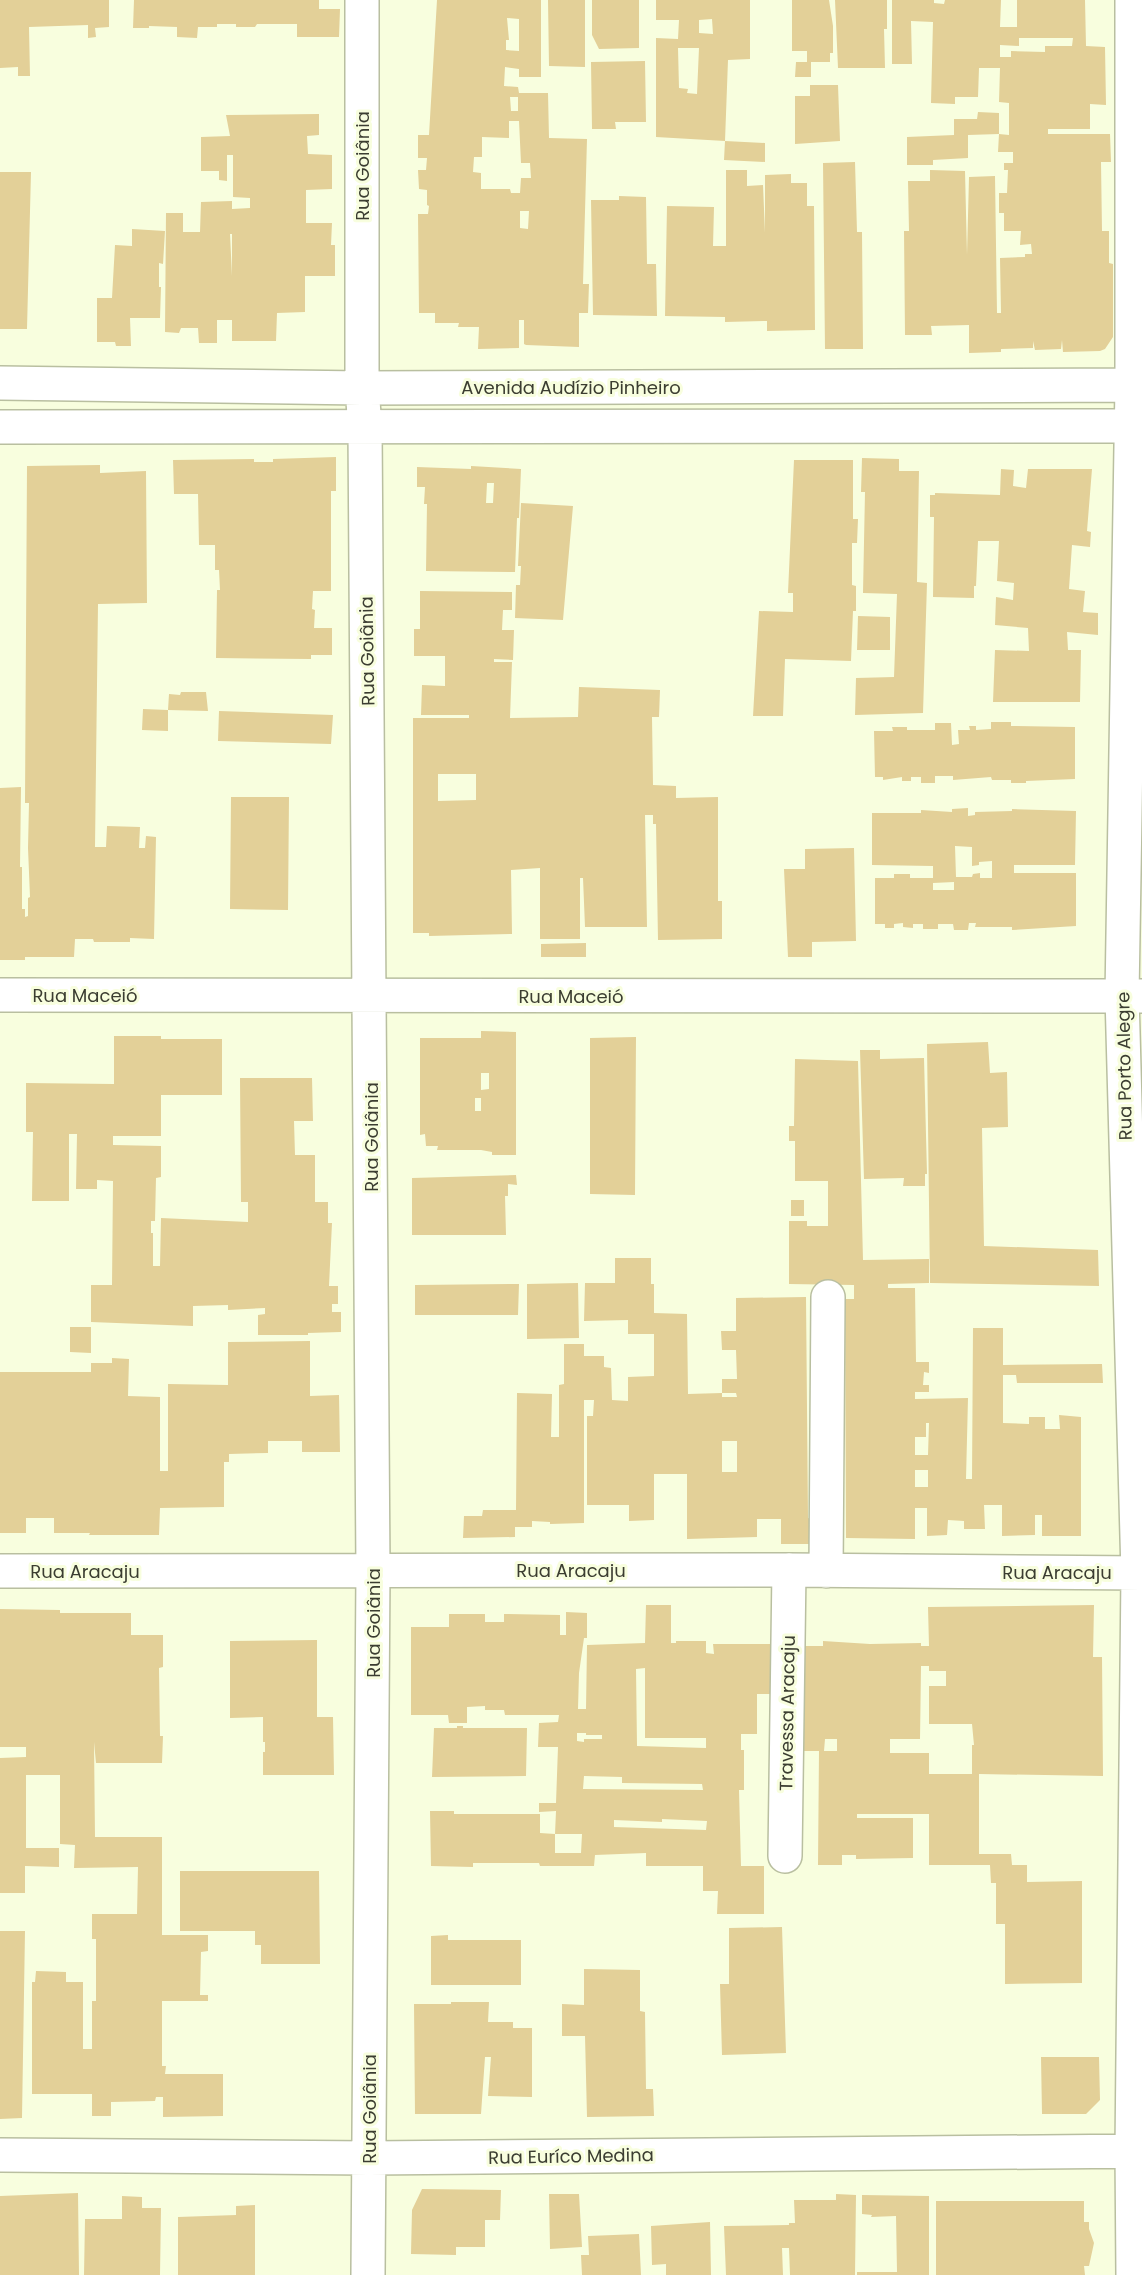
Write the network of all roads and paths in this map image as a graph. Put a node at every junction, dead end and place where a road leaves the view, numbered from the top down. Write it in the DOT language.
graph roads {
  1 [pos="362,0"];
  2 [pos="1132,0"];
  3 [pos="0,383"];
  4 [pos="79,384"];
  5 [pos="1137,385"];
  6 [pos="623,387"];
  7 [pos="362,388"];
  8 [pos="1136,427"];
  9 [pos="0,428"];
  10 [pos="75,428"];
  11 [pos="365,428"];
  12 [pos="623,428"];
  13 [pos="0,995"];
  14 [pos="370,996"];
  15 [pos="1132,996"];
  16 [pos="828,1297"];
  17 [pos="789,1570"];
  18 [pos="826,1570"];
  19 [pos="0,1571"];
  20 [pos="373,1571"];
  21 [pos="1140,1573"];
  22 [pos="785,1856"];
  23 [pos="1137,2151"];
  24 [pos="0,2155"];
  25 [pos="369,2158"];
  26 [pos="368,2275"];
  27 [pos="1133,2275"];
  1 -- 7 [label="street, Rua Goiânia"];
  2 -- 5 [label="street, Rua Porto Alegre"];
  3 -- 4 [label="street, Avenida Audízio Pinheiro"];
  4 -- 7 [label="street, Avenida Audízio Pinheiro"];
  4 -- 10 [label="street"];
  5 -- 6 [label="street, Avenida Audízio Pinheiro"];
  5 -- 8 [label="street, Rua Porto Alegre"];
  6 -- 7 [label="street, Avenida Audízio Pinheiro"];
  6 -- 12 [label="street"];
  7 -- 11 [label="street, Rua Goiânia"];
  8 -- 12 [label="street"];
  8 -- 15 [label="street, Rua Porto Alegre"];
  9 -- 10 [label="street"];
  10 -- 11 [label="street"];
  11 -- 12 [label="street"];
  11 -- 14 [label="street, Rua Goiânia"];
  13 -- 14 [label="street, Rua Maceió"];
  14 -- 15 [label="street, Rua Maceió"];
  14 -- 20 [label="street, Rua Goiânia"];
  15 -- 21 [label="street, Rua Porto Alegre"];
  16 -- 18 [label="street"];
  17 -- 18 [label="street, Rua Aracaju"];
  17 -- 20 [label="street, Rua Aracaju"];
  17 -- 22 [label="street, Travessa Aracaju"];
  18 -- 21 [label="street, Rua Aracaju"];
  19 -- 20 [label="street, Rua Aracaju"];
  20 -- 25 [label="street, Rua Goiânia"];
  21 -- 23 [label="street, Rua Porto Alegre"];
  23 -- 25 [label="street, Rua Euríco Medina"];
  23 -- 27 [label="street, Rua Porto Alegre"];
  24 -- 25 [label="street, Rua Euríco Medina"];
  25 -- 26 [label="street, Rua Goiânia"];
}
